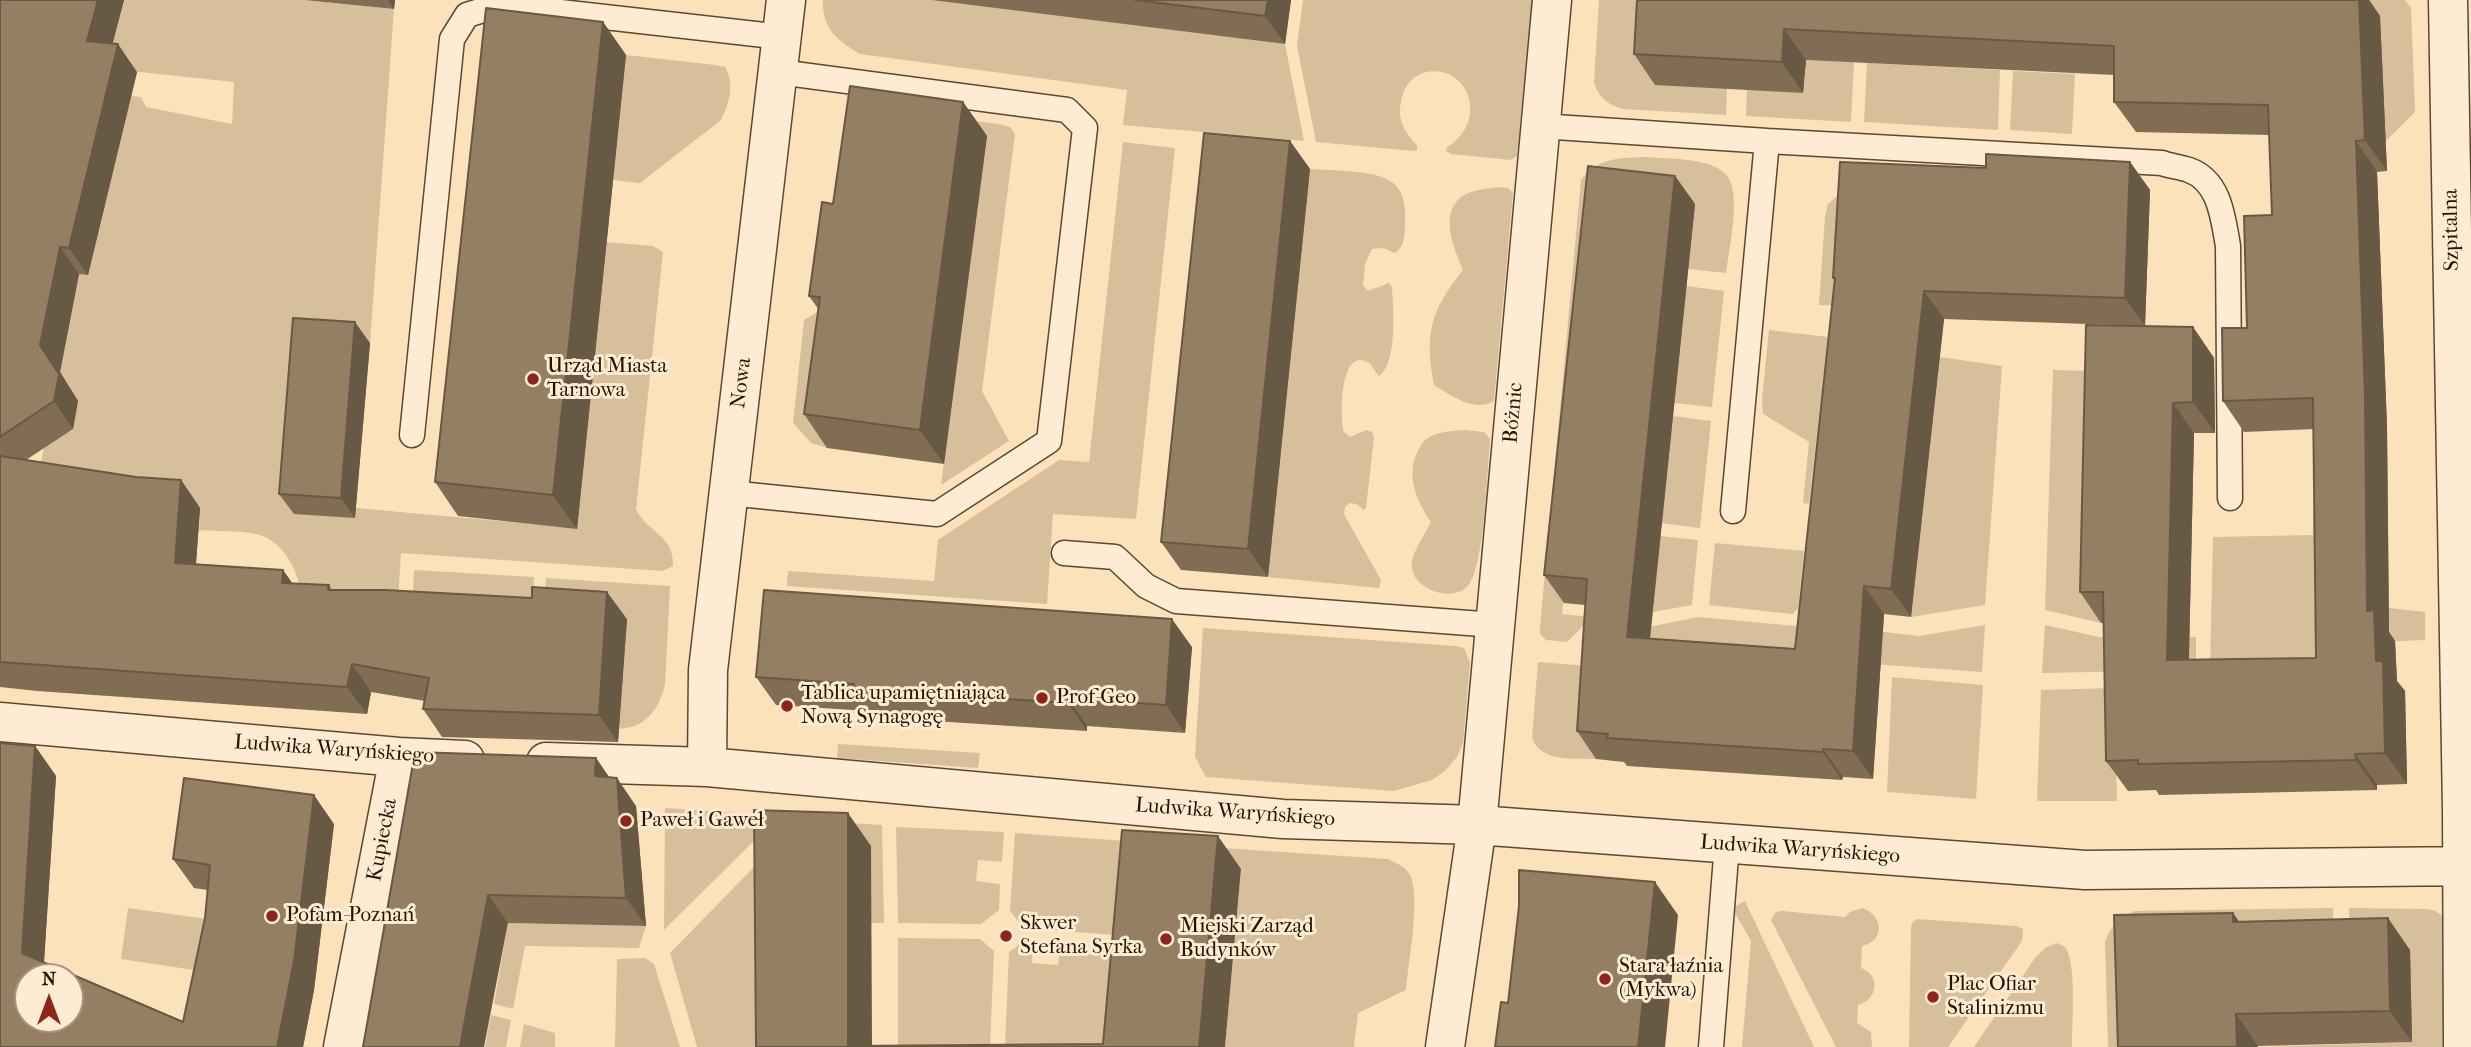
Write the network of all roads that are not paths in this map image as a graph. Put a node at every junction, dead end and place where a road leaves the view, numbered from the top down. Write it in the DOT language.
graph roads {
  1 [pos="786,0"];
  2 [pos="1552,0"];
  3 [pos="2448,0"];
  4 [pos="780,54"];
  5 [pos="1540,126"];
  6 [pos="1767,141"];
  7 [pos="2463,382"];
  8 [pos="412,435"];
  9 [pos="729,493"];
  10 [pos="2230,498"];
  11 [pos="1733,511"];
  12 [pos="1064,553"];
  13 [pos="1495,625"];
  14 [pos="2465,631"];
  15 [pos="0,722"];
  16 [pos="398,757"];
  17 [pos="707,767"];
  18 [pos="1477,825"];
  19 [pos="1727,844"];
  20 [pos="2467,866"];
  21 [pos="343,1047"];
  22 [pos="1445,1047"];
  23 [pos="1711,1047"];
  24 [pos="2463,1047"];
  1 -- 4 [label="street, Nowa"];
  2 -- 5 [label="street, Bóżnic"];
  3 -- 7 [label="street, Szpitalna"];
  4 -- 8 [label="lane"];
  4 -- 9 [label="street, Nowa"];
  4 -- 9 [label="lane"];
  5 -- 6 [label="lane"];
  5 -- 13 [label="street, Bóżnic"];
  6 -- 10 [label="lane"];
  6 -- 11 [label="lane"];
  7 -- 14 [label="street, Szpitalna"];
  9 -- 17 [label="street, Nowa"];
  12 -- 13 [label="lane"];
  13 -- 18 [label="street, Bóżnic"];
  14 -- 20 [label="street, Szpitalna"];
  15 -- 16 [label="street, Ludwika Waryńskiego"];
  16 -- 17 [label="street, Ludwika Waryńskiego"];
  16 -- 21 [label="street, Kupiecka"];
  17 -- 18 [label="street, Ludwika Waryńskiego"];
  18 -- 19 [label="street, Ludwika Waryńskiego"];
  18 -- 22 [label="street, Bóżnic"];
  19 -- 20 [label="street, Ludwika Waryńskiego"];
  19 -- 23 [label="lane"];
  20 -- 24 [label="street, Szpitalna"];
}
